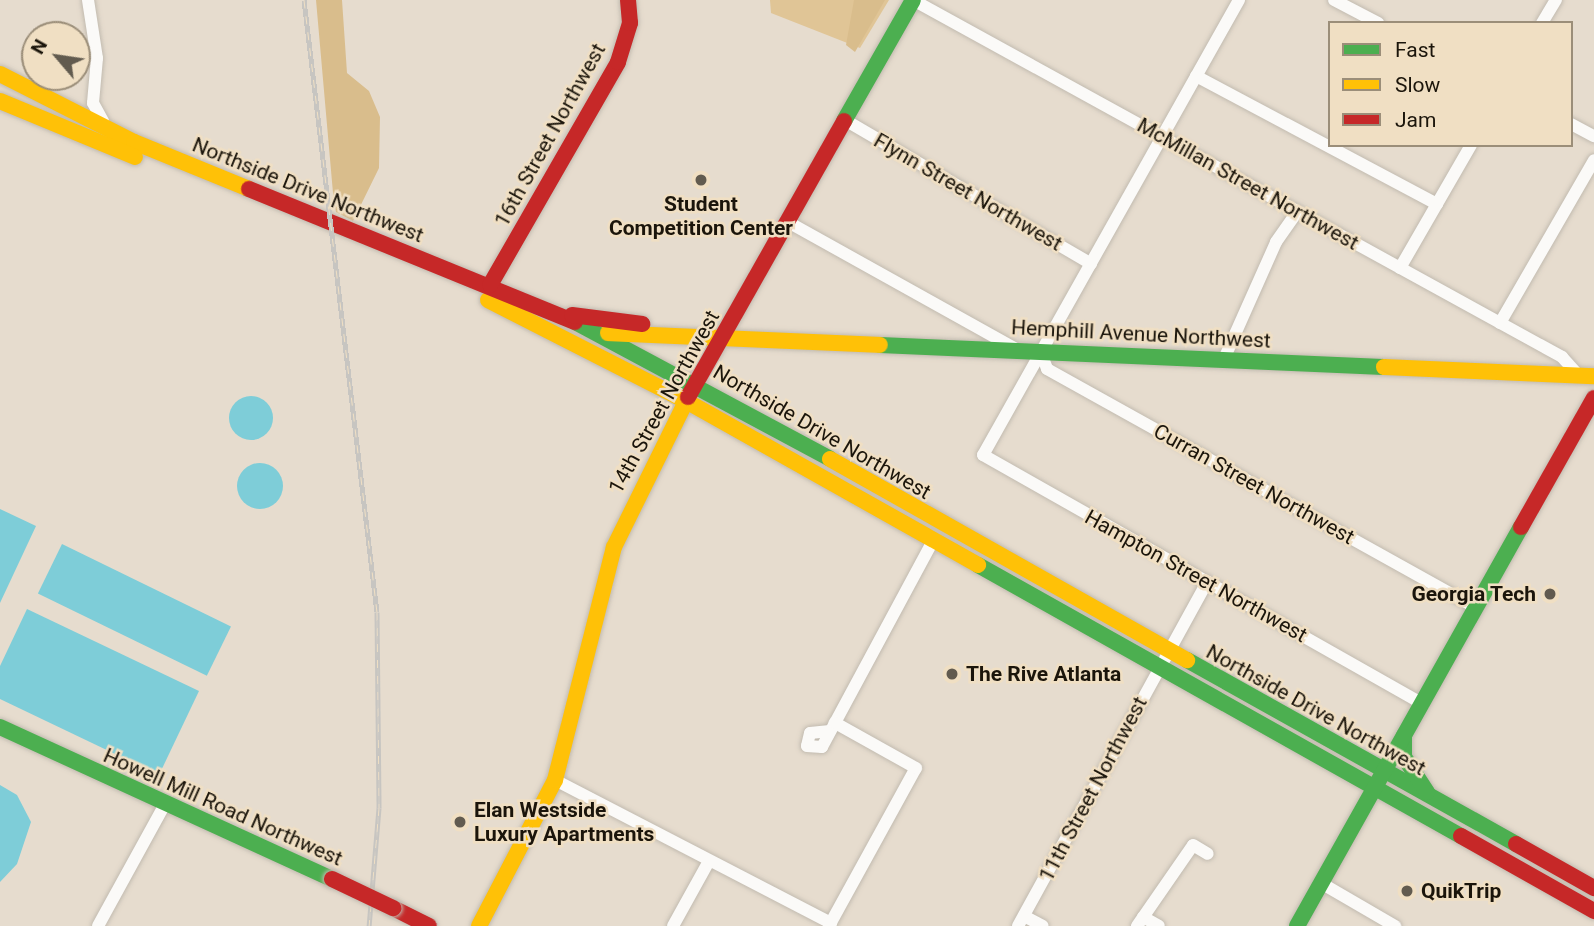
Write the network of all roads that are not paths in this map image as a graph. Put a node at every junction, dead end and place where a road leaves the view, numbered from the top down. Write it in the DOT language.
graph roads {
  1 [pos="88,0"];
  2 [pos="628,0"];
  3 [pos="913,0"];
  4 [pos="1238,0"];
  5 [pos="1334,0"];
  6 [pos="1556,0"];
  7 [pos="1374,21"];
  8 [pos="1543,21"];
  9 [pos="0,74"];
  10 [pos="1196,76"];
  11 [pos="98,79"];
  12 [pos="0,101"];
  13 [pos="69,112"];
  14 [pos="845,120"];
  15 [pos="1573,125"];
  16 [pos="118,135"];
  17 [pos="1594,136"];
  18 [pos="1162,137"];
  19 [pos="1328,146"];
  20 [pos="1330,147"];
  21 [pos="1470,147"];
  22 [pos="1594,160"];
  23 [pos="1437,204"];
  24 [pos="1297,212"];
  25 [pos="788,222"];
  26 [pos="1091,264"];
  27 [pos="1400,268"];
  28 [pos="490,285"];
  29 [pos="559,313"];
  30 [pos="1500,323"];
  31 [pos="600,332"];
  32 [pos="686,334"];
  33 [pos="563,335"];
  34 [pos="724,335"];
  35 [pos="1016,349"];
  36 [pos="1041,353"];
  37 [pos="1224,359"];
  38 [pos="1586,375"];
  39 [pos="696,384"];
  40 [pos="1594,398"];
  41 [pos="686,401"];
  42 [pos="934,539"];
  43 [pos="1028,574"];
  44 [pos="1207,582"];
  45 [pos="1476,608"];
  46 [pos="1163,659"];
  47 [pos="1423,704"];
  48 [pos="0,727"];
  49 [pos="1404,736"];
  50 [pos="555,780"];
  51 [pos="1379,780"];
  52 [pos="1431,797"];
  53 [pos="164,806"];
  54 [pos="1208,854"];
  55 [pos="709,861"];
  56 [pos="1321,883"];
  57 [pos="1594,888"];
  58 [pos="1594,911"];
  59 [pos="1021,921"];
  60 [pos="1140,921"];
  61 [pos="830,924"];
  62 [pos="98,926"];
  63 [pos="429,926"];
  64 [pos="479,926"];
  65 [pos="673,926"];
  66 [pos="1043,926"];
  67 [pos="1159,926"];
  68 [pos="1297,926"];
  69 [pos="1395,926"];
  1 -- 11 [label="street"];
  2 -- 28 [label="main road, 16th Street Northwest"];
  3 -- 14 [label="main road, 14th Street Northwest"];
  3 -- 18 [label="street, McMillan Street Northwest"];
  4 -- 10 [label="street"];
  5 -- 7 [label="street"];
  6 -- 8 [label="street"];
  9 -- 13 [label="main road, Northside Drive Northwest"];
  10 -- 18 [label="street"];
  10 -- 19 [label="street"];
  11 -- 13 [label="street"];
  11 -- 16 [label="street"];
  12 -- 33 [label="main road, Northside Drive Northwest"];
  13 -- 16 [label="main road, Northside Drive Northwest"];
  14 -- 25 [label="main road, 14th Street Northwest"];
  14 -- 26 [label="street, Flynn Street Northwest"];
  15 -- 17 [label="street"];
  16 -- 28 [label="main road, Northside Drive Northwest"];
  18 -- 24 [label="street, McMillan Street Northwest"];
  18 -- 26 [label="street"];
  20 -- 23 [label="street"];
  21 -- 23 [label="street"];
  22 -- 30 [label="street"];
  23 -- 27 [label="street"];
  24 -- 27 [label="street, McMillan Street Northwest"];
  24 -- 37 [label="street"];
  25 -- 34 [label="main road, 14th Street Northwest"];
  25 -- 35 [label="street"];
  26 -- 36 [label="street"];
  27 -- 30 [label="street, McMillan Street Northwest"];
  28 -- 29 [label="main road, Northside Drive Northwest"];
  29 -- 31 [label="main road, Northside Drive Northwest"];
  29 -- 32 [label="main road, Hemphill Avenue Northwest"];
  30 -- 38 [label="street, McMillan Street Northwest"];
  31 -- 32 [label="main road, Hemphill Avenue Northwest"];
  31 -- 33 [label="main road, Hemphill Avenue Northwest"];
  31 -- 39 [label="main road, Northside Drive Northwest"];
  32 -- 34 [label="main road, Hemphill Avenue Northwest"];
  33 -- 41 [label="main road, Northside Drive Northwest"];
  34 -- 35 [label="main road, Hemphill Avenue Northwest"];
  34 -- 39 [label="main road, 14th Street Northwest"];
  35 -- 36 [label="main road, Hemphill Avenue Northwest"];
  36 -- 37 [label="main road, Hemphill Avenue Northwest"];
  36 -- 44 [label="street, Hampton Street Northwest"];
  36 -- 45 [label="street, Curran Street Northwest"];
  37 -- 38 [label="main road, Hemphill Avenue Northwest"];
  39 -- 41 [label="main road, 14th Street Northwest"];
  39 -- 43 [label="main road, Northside Drive Northwest"];
  40 -- 45 [label="main road"];
  41 -- 42 [label="main road, Northside Drive Northwest"];
  41 -- 50 [label="main road, 14th Street Northwest"];
  42 -- 43 [label="main road"];
  42 -- 46 [label="main road, Northside Drive Northwest"];
  42 -- 61 [label="street"];
  43 -- 46 [label="main road, Northside Drive Northwest"];
  44 -- 46 [label="street, 11th Street Northwest"];
  44 -- 47 [label="street, Hampton Street Northwest"];
  45 -- 47 [label="main road"];
  46 -- 51 [label="main road, Northside Drive Northwest"];
  46 -- 59 [label="street, 11th Street Northwest"];
  47 -- 49 [label="main road"];
  48 -- 53 [label="main road, Howell Mill Road Northwest"];
  49 -- 51 [label="main road"];
  49 -- 52 [label="main road"];
  50 -- 55 [label="street"];
  50 -- 64 [label="main road, 14th Street Northwest"];
  51 -- 52 [label="main road, Northside Drive Northwest"];
  51 -- 56 [label="main road"];
  51 -- 58 [label="main road, Northside Drive Northwest"];
  52 -- 57 [label="main road, Northside Drive Northwest"];
  53 -- 62 [label="street"];
  53 -- 63 [label="main road, Howell Mill Road Northwest, bridge"];
  54 -- 60 [label="street"];
  55 -- 61 [label="street"];
  55 -- 65 [label="street"];
  56 -- 68 [label="main road"];
  56 -- 69 [label="street"];
  59 -- 66 [label="street"];
  60 -- 67 [label="street"];
}
